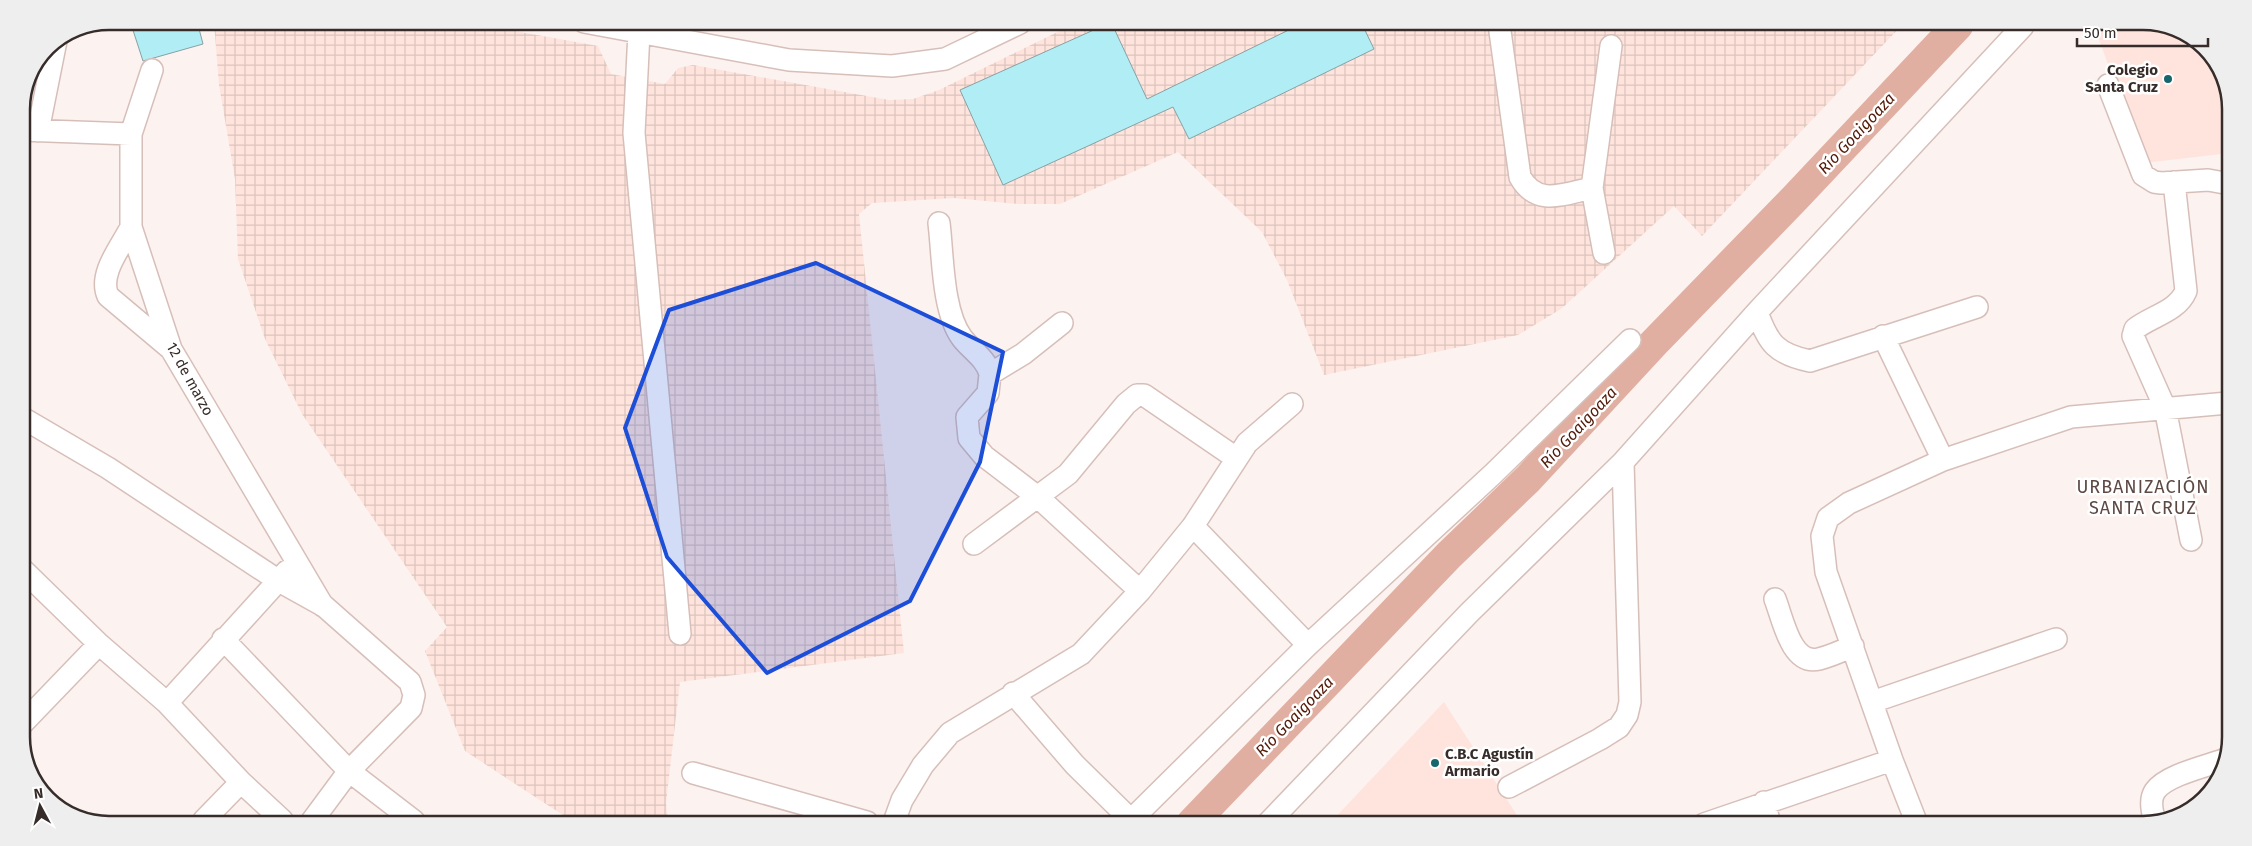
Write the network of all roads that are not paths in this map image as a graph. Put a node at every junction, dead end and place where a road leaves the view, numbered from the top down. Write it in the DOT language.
graph roads {
  1 [pos="628,30"];
  2 [pos="1005,30"];
  3 [pos="1500,30"];
  4 [pos="2019,30"];
  5 [pos="639,32"];
  6 [pos="1611,46"];
  7 [pos="52,54"];
  8 [pos="152,70"];
  9 [pos="2108,85"];
  10 [pos="30,130"];
  11 [pos="131,134"];
  12 [pos="2174,182"];
  13 [pos="2222,183"];
  14 [pos="1592,188"];
  15 [pos="939,223"];
  16 [pos="131,226"];
  17 [pos="1604,253"];
  18 [pos="1977,307"];
  19 [pos="1756,312"];
  20 [pos="1062,323"];
  21 [pos="1883,336"];
  22 [pos="1630,340"];
  23 [pos="171,349"];
  24 [pos="990,374"];
  25 [pos="2222,403"];
  26 [pos="1292,404"];
  27 [pos="2165,408"];
  28 [pos="30,422"];
  29 [pos="1236,458"];
  30 [pos="1943,460"];
  31 [pos="1623,462"];
  32 [pos="1039,498"];
  33 [pos="1193,526"];
  34 [pos="2191,540"];
  35 [pos="974,544"];
  36 [pos="296,559"];
  37 [pos="30,576"];
  38 [pos="279,581"];
  39 [pos="1140,591"];
  40 [pos="1775,599"];
  41 [pos="324,606"];
  42 [pos="680,634"];
  43 [pos="223,639"];
  44 [pos="2056,639"];
  45 [pos="99,644"];
  46 [pos="1308,645"];
  47 [pos="1853,646"];
  48 [pos="1012,693"];
  49 [pos="1872,702"];
  50 [pos="167,703"];
  51 [pos="30,717"];
  52 [pos="1892,760"];
  53 [pos="2218,762"];
  54 [pos="349,771"];
  55 [pos="693,773"];
  56 [pos="241,782"];
  57 [pos="1510,787"];
  58 [pos="1764,802"];
  59 [pos="2153,815"];
  60 [pos="208,816"];
  61 [pos="278,816"];
  62 [pos="315,816"];
  63 [pos="408,816"];
  64 [pos="846,816"];
  65 [pos="896,816"];
  66 [pos="1125,816"];
  67 [pos="1135,816"];
  68 [pos="1275,816"];
  69 [pos="1726,816"];
  70 [pos="1768,816"];
  71 [pos="1915,816"];
  1 -- 5 [label="street"];
  2 -- 5 [label="street"];
  3 -- 14 [label="street"];
  4 -- 19 [label="street"];
  5 -- 42 [label="street"];
  6 -- 14 [label="street"];
  7 -- 10 [label="street"];
  8 -- 11 [label="street, 12 de marzo"];
  9 -- 12 [label="street"];
  10 -- 11 [label="street"];
  11 -- 16 [label="street, 12 de marzo"];
  12 -- 13 [label="street"];
  12 -- 27 [label="street"];
  14 -- 17 [label="street"];
  15 -- 24 [label="street"];
  16 -- 23 [label="street, 12 de marzo"];
  16 -- 23 [label="street"];
  18 -- 21 [label="street"];
  19 -- 21 [label="street"];
  19 -- 31 [label="street"];
  20 -- 24 [label="street"];
  21 -- 30 [label="street"];
  22 -- 46 [label="street"];
  23 -- 36 [label="street, 12 de marzo"];
  24 -- 32 [label="street"];
  25 -- 27 [label="street"];
  26 -- 29 [label="street"];
  27 -- 30 [label="street"];
  27 -- 34 [label="street"];
  28 -- 38 [label="street"];
  29 -- 32 [label="street"];
  29 -- 33 [label="street"];
  30 -- 47 [label="street"];
  31 -- 57 [label="street"];
  31 -- 68 [label="street"];
  32 -- 35 [label="street"];
  32 -- 39 [label="street"];
  33 -- 39 [label="street"];
  33 -- 46 [label="street"];
  36 -- 38 [label="street"];
  36 -- 41 [label="street, 12 de marzo"];
  37 -- 45 [label="street"];
  38 -- 41 [label="street"];
  38 -- 43 [label="street"];
  39 -- 48 [label="street"];
  40 -- 47 [label="street"];
  41 -- 54 [label="street"];
  43 -- 50 [label="street"];
  43 -- 54 [label="street"];
  44 -- 49 [label="street"];
  45 -- 50 [label="street"];
  45 -- 51 [label="street"];
  46 -- 67 [label="street"];
  47 -- 49 [label="street"];
  48 -- 65 [label="street"];
  48 -- 66 [label="street"];
  49 -- 52 [label="street"];
  50 -- 56 [label="street"];
  52 -- 58 [label="street"];
  52 -- 71 [label="street"];
  53 -- 59 [label="street"];
  54 -- 62 [label="street"];
  54 -- 63 [label="street"];
  55 -- 64 [label="street"];
  56 -- 60 [label="street"];
  56 -- 61 [label="street"];
  58 -- 69 [label="street"];
  58 -- 70 [label="street"];
}
